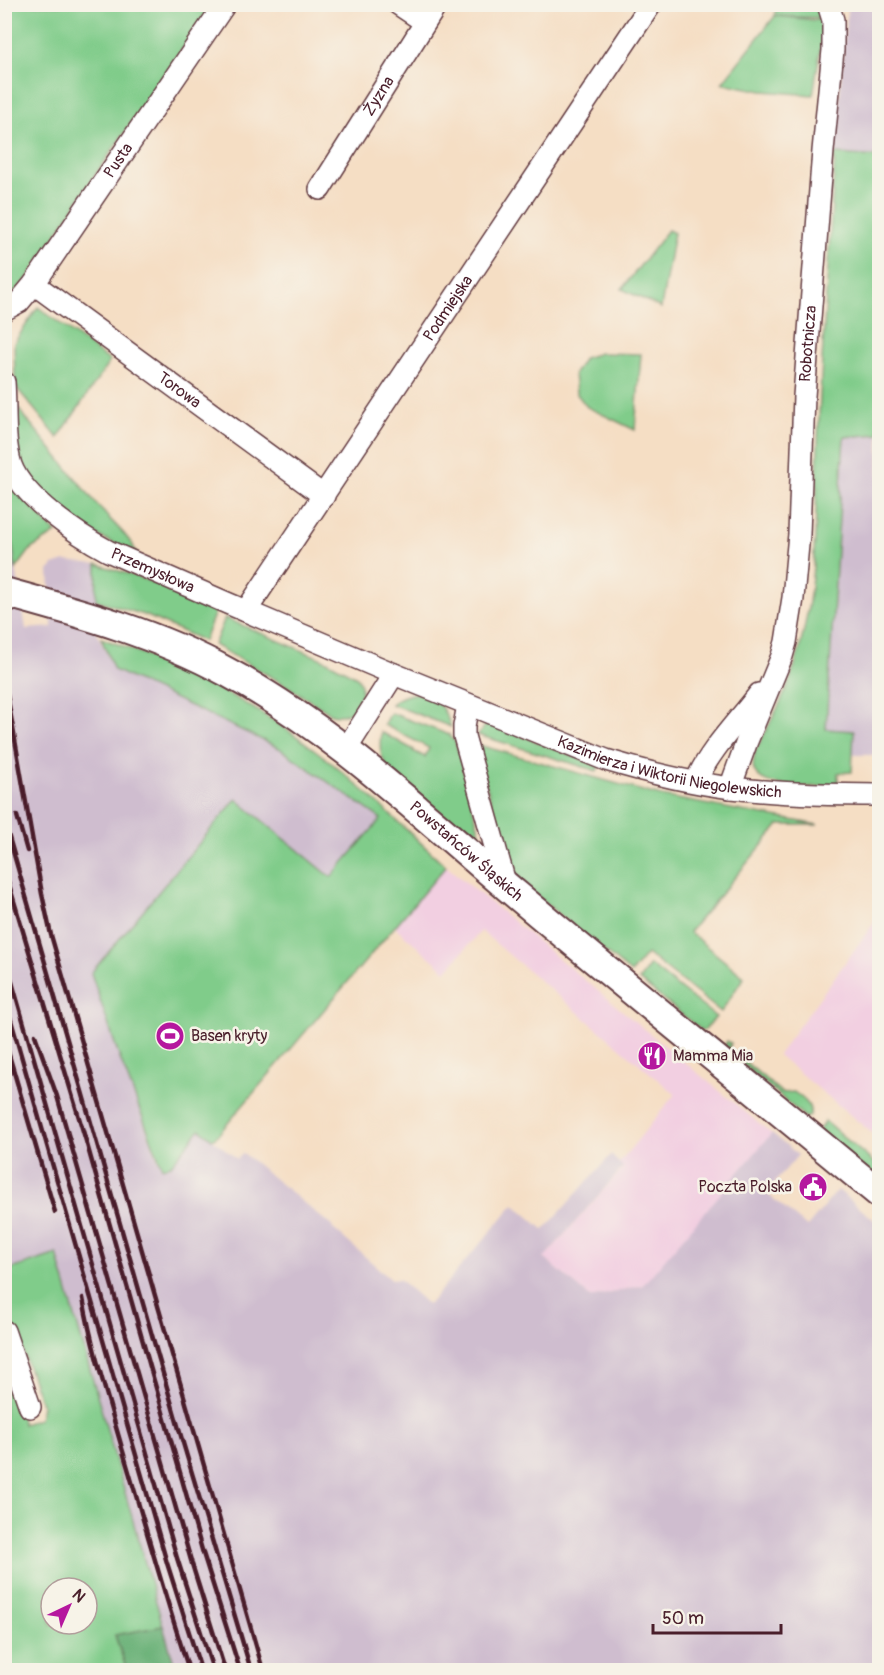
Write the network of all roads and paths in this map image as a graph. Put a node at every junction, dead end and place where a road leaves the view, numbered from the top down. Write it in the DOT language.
graph roads {
  1 [pos="225,4"];
  2 [pos="398,4"];
  3 [pos="437,4"];
  4 [pos="651,4"];
  5 [pos="828,4"];
  6 [pos="425,22"];
  7 [pos="320,189"];
  8 [pos="34,284"];
  9 [pos="4,310"];
  10 [pos="4,382"];
  11 [pos="324,496"];
  12 [pos="4,592"];
  13 [pos="246,611"];
  14 [pos="394,674"];
  15 [pos="771,680"];
  16 [pos="468,705"];
  17 [pos="345,751"];
  18 [pos="696,782"];
  19 [pos="730,788"];
  20 [pos="879,795"];
  21 [pos="506,886"];
  22 [pos="879,1194"];
  23 [pos="4,1331"];
  24 [pos="30,1407"];
  1 -- 8 [label="street, Pusta"];
  2 -- 6 [label="street"];
  3 -- 6 [label="street, Żyzna"];
  4 -- 11 [label="street, Podmiejska"];
  5 -- 15 [label="street, Robotnicza"];
  6 -- 7 [label="street, Żyzna"];
  8 -- 9 [label="street, Pusta"];
  8 -- 11 [label="street, Torowa"];
  10 -- 13 [label="street, Przemysłowa"];
  11 -- 13 [label="street, Podmiejska"];
  12 -- 17 [label="main road, Powstańców Śląskich"];
  13 -- 14 [label="street, Przemysłowa"];
  14 -- 16 [label="street, Kazimierza i Wiktorii Niegolewskich"];
  14 -- 17 [label="street"];
  15 -- 18 [label="street, Robotnicza"];
  15 -- 19 [label="street, Robotnicza"];
  16 -- 18 [label="street, Kazimierza i Wiktorii Niegolewskich"];
  16 -- 21 [label="street"];
  17 -- 21 [label="main road, Powstańców Śląskich"];
  18 -- 19 [label="street, Kazimierza i Wiktorii Niegolewskich"];
  19 -- 20 [label="street, Kazimierza i Wiktorii Niegolewskich"];
  21 -- 22 [label="main road, Powstańców Śląskich"];
  23 -- 24 [label="street"];
}
